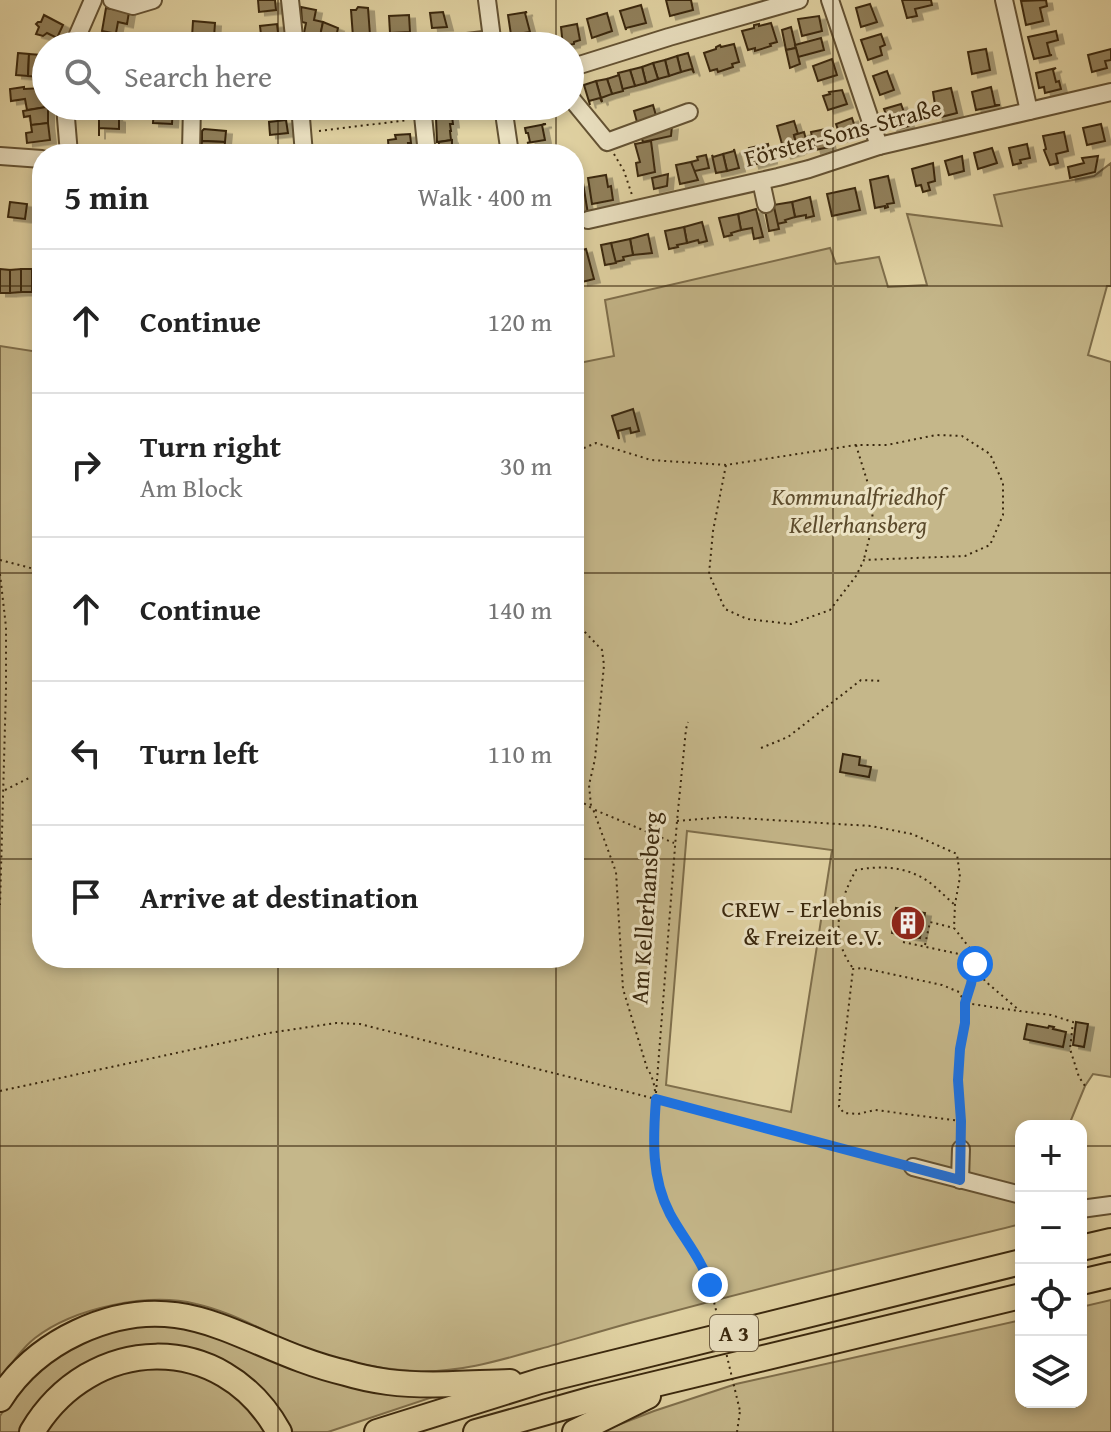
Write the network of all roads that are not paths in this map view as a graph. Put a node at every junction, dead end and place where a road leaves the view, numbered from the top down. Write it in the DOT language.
graph roads {
  1 [pos="93,0"];
  2 [pos="112,0"];
  3 [pos="153,0"];
  4 [pos="290,0"];
  5 [pos="487,0"];
  6 [pos="799,0"];
  7 [pos="830,0"];
  8 [pos="1004,0"];
  9 [pos="79,32"];
  10 [pos="293,32"];
  11 [pos="491,32"];
  12 [pos="584,64"];
  13 [pos="1111,92"];
  14 [pos="1029,111"];
  15 [pos="689,112"];
  16 [pos="584,114"];
  17 [pos="66,120"];
  18 [pos="192,120"];
  19 [pos="301,120"];
  20 [pos="423,120"];
  21 [pos="505,120"];
  22 [pos="68,144"];
  23 [pos="191,144"];
  24 [pos="303,144"];
  25 [pos="426,144"];
  26 [pos="509,144"];
  27 [pos="879,146"];
  28 [pos="0,156"];
  29 [pos="32,158"];
  30 [pos="761,181"];
  31 [pos="766,204"];
  32 [pos="588,220"];
  33 [pos="961,1149"];
  34 [pos="913,1167"];
  35 [pos="960,1180"];
  36 [pos="1015,1194"];
  37 [pos="1111,1205"];
  38 [pos="1087,1208"];
  39 [pos="1111,1241"];
  40 [pos="1087,1247"];
  41 [pos="1015,1263"];
  42 [pos="1111,1275"];
  43 [pos="1087,1281"];
  44 [pos="1015,1297"];
  45 [pos="691,1375"];
  46 [pos="540,1381"];
  47 [pos="0,1399"];
  48 [pos="276,1427"];
  49 [pos="32,1432"];
  50 [pos="377,1432"];
  51 [pos="476,1432"];
  52 [pos="575,1432"];
  1 -- 9 [label="street"];
  2 -- 3 [label="street"];
  4 -- 10 [label="street"];
  5 -- 11 [label="street"];
  6 -- 12 [label="street"];
  7 -- 27 [label="street"];
  8 -- 14 [label="street"];
  13 -- 14 [label="street, Förster-Sons-Straße"];
  14 -- 27 [label="street, Förster-Sons-Straße"];
  15 -- 16 [label="street"];
  17 -- 22 [label="street"];
  18 -- 23 [label="street"];
  19 -- 24 [label="street"];
  20 -- 25 [label="street"];
  21 -- 26 [label="street"];
  27 -- 30 [label="street, Förster-Sons-Straße"];
  28 -- 29 [label="street"];
  30 -- 31 [label="street"];
  30 -- 32 [label="street, Förster-Sons-Straße"];
  33 -- 35 [label="street"];
  34 -- 35 [label="street"];
  35 -- 36 [label="street"];
  37 -- 38 [label="street"];
  39 -- 40 [label="highway"];
  41 -- 46 [label="highway, A 3"];
  42 -- 43 [label="highway"];
  44 -- 45 [label="highway, A 3"];
  45 -- 51 [label="highway, A 3"];
  45 -- 52 [label="highway"];
  46 -- 47 [label="highway"];
  46 -- 50 [label="highway, A 3"];
  48 -- 49 [label="highway"];
}
